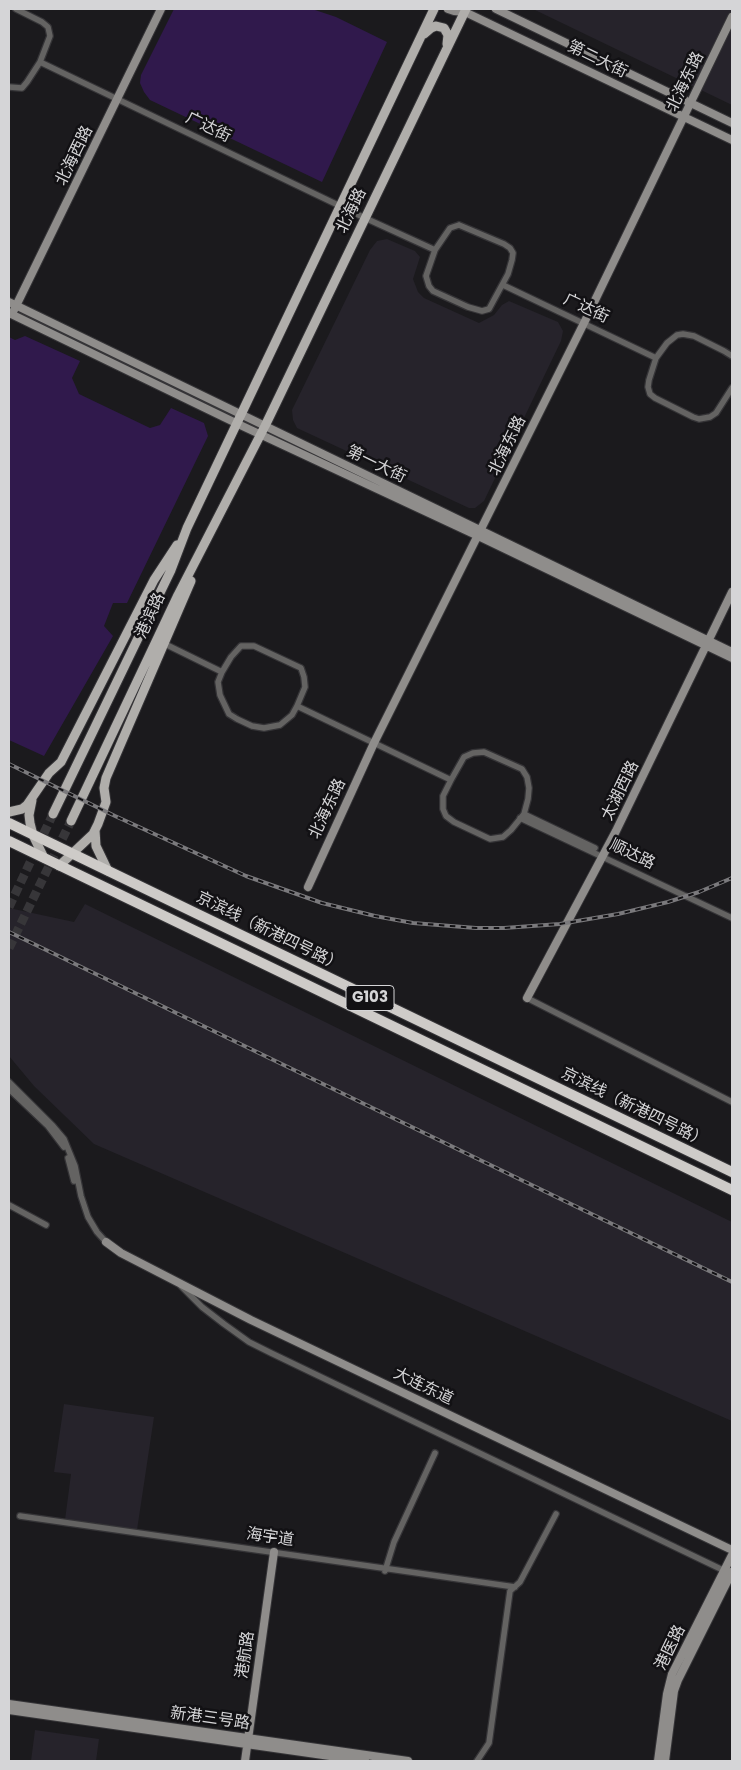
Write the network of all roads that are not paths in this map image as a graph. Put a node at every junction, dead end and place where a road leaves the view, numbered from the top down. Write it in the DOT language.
graph roads {
  1 [pos="16,9"];
  2 [pos="161,9"];
  3 [pos="434,9"];
  4 [pos="448,9"];
  5 [pos="496,9"];
  6 [pos="465,10"];
  7 [pos="732,17"];
  8 [pos="419,40"];
  9 [pos="445,54"];
  10 [pos="40,62"];
  11 [pos="9,87"];
  12 [pos="117,100"];
  13 [pos="691,103"];
  14 [pos="684,117"];
  15 [pos="732,123"];
  16 [pos="732,140"];
  17 [pos="340,206"];
  18 [pos="364,218"];
  19 [pos="435,250"];
  20 [pos="503,285"];
  21 [pos="12,304"];
  22 [pos="10,314"];
  23 [pos="584,323"];
  24 [pos="732,356"];
  25 [pos="656,358"];
  26 [pos="732,390"];
  27 [pos="240,419"];
  28 [pos="263,430"];
  29 [pos="187,528"];
  30 [pos="480,533"];
  31 [pos="207,540"];
  32 [pos="732,592"];
  33 [pos="732,603"];
  34 [pos="165,644"];
  35 [pos="710,644"];
  36 [pos="732,652"];
  37 [pos="732,658"];
  38 [pos="222,672"];
  39 [pos="297,706"];
  40 [pos="374,743"];
  41 [pos="451,780"];
  42 [pos="35,792"];
  43 [pos="9,812"];
  44 [pos="52,814"];
  45 [pos="522,816"];
  46 [pos="71,821"];
  47 [pos="9,823"];
  48 [pos="95,830"];
  49 [pos="33,835"];
  50 [pos="9,842"];
  51 [pos="73,854"];
  52 [pos="606,855"];
  53 [pos="44,858"];
  54 [pos="59,866"];
  55 [pos="108,871"];
  56 [pos="308,887"];
  57 [pos="732,914"];
  58 [pos="732,918"];
  59 [pos="529,999"];
  60 [pos="9,1082"];
  61 [pos="9,1089"];
  62 [pos="732,1102"];
  63 [pos="732,1172"];
  64 [pos="732,1190"];
  65 [pos="9,1205"];
  66 [pos="46,1225"];
  67 [pos="106,1242"];
  68 [pos="174,1279"];
  69 [pos="434,1453"];
  70 [pos="556,1514"];
  71 [pos="20,1518"];
  72 [pos="732,1550"];
  73 [pos="276,1554"];
  74 [pos="732,1555"];
  75 [pos="385,1569"];
  76 [pos="729,1573"];
  77 [pos="514,1588"];
  78 [pos="9,1704"];
  79 [pos="9,1710"];
  80 [pos="250,1741"];
  81 [pos="264,1746"];
  82 [pos="248,1760"];
  83 [pos="368,1760"];
  84 [pos="408,1761"];
  85 [pos="477,1761"];
  86 [pos="658,1761"];
  87 [pos="665,1761"];
  1 -- 10 [label="street"];
  2 -- 12 [label="street, 北海西路"];
  3 -- 8 [label="main road, 北海路"];
  4 -- 6 [label="street, 第二大街"];
  5 -- 13 [label="street, 第二大街"];
  6 -- 9 [label="main road, 北海路"];
  6 -- 14 [label="street, 第二大街"];
  7 -- 13 [label="street, 北海东路"];
  8 -- 9 [label="main road"];
  8 -- 17 [label="main road, 北海路"];
  9 -- 18 [label="main road, 北海路"];
  10 -- 11 [label="street"];
  10 -- 12 [label="street, 广达街"];
  12 -- 17 [label="street, 广达街"];
  12 -- 21 [label="street, 北海西路"];
  13 -- 14 [label="street, 北海东路"];
  13 -- 15 [label="street, 第二大街"];
  14 -- 16 [label="street, 第二大街"];
  14 -- 23 [label="street, 北海东路"];
  17 -- 18 [label="street, 广达街"];
  17 -- 27 [label="main road, 北海路"];
  18 -- 19 [label="street, 广达街"];
  18 -- 28 [label="main road, 北海路"];
  19 -- 20 [label="street"];
  19 -- 20 [label="street"];
  20 -- 23 [label="street, 广达街"];
  21 -- 22 [label="street, 北海西路"];
  21 -- 27 [label="street, 第一大街"];
  22 -- 27 [label="street, 第一大街"];
  23 -- 25 [label="street, 广达街"];
  23 -- 30 [label="street, 北海东路"];
  24 -- 25 [label="street"];
  25 -- 26 [label="street"];
  27 -- 28 [label="street, 第一大街"];
  27 -- 29 [label="main road, 北海路"];
  28 -- 30 [label="street, 第一大街"];
  28 -- 31 [label="main road, 港滨路"];
  29 -- 42 [label="main road"];
  29 -- 44 [label="main road"];
  30 -- 35 [label="street, 第一大街"];
  30 -- 40 [label="street, 北海东路"];
  31 -- 34 [label="main road"];
  31 -- 46 [label="main road, 港滨路"];
  32 -- 35 [label="street, 太湖西路"];
  33 -- 35 [label="street, 太湖西路"];
  34 -- 38 [label="street"];
  34 -- 48 [label="main road"];
  35 -- 36 [label="street, 第一大街"];
  35 -- 37 [label="street, 第一大街"];
  35 -- 52 [label="street, 太湖西路"];
  38 -- 39 [label="street"];
  38 -- 39 [label="street"];
  39 -- 40 [label="street"];
  40 -- 41 [label="street"];
  40 -- 56 [label="street, 北海东路"];
  41 -- 45 [label="street"];
  41 -- 45 [label="street"];
  42 -- 43 [label="main road"];
  42 -- 49 [label="main road"];
  45 -- 52 [label="street, 顺达路"];
  47 -- 49 [label="highway, 京滨线（新港四号路） / G103"];
  48 -- 51 [label="main road"];
  48 -- 55 [label="main road"];
  49 -- 51 [label="highway, 京滨线（新港四号路） / G103"];
  49 -- 53 [label="main road"];
  50 -- 53 [label="highway, 京滨线（新港四号路） / G103"];
  51 -- 54 [label="main road"];
  51 -- 55 [label="highway, 京滨线（新港四号路） / G103"];
  52 -- 57 [label="street, 顺达路"];
  52 -- 58 [label="street, 顺达路"];
  52 -- 59 [label="street, 太湖西路"];
  53 -- 54 [label="highway, 京滨线（新港四号路） / G103"];
  54 -- 64 [label="highway, 京滨线（新港四号路） / G103"];
  55 -- 63 [label="highway, 京滨线（新港四号路） / G103"];
  59 -- 62 [label="street"];
  60 -- 67 [label="street"];
  61 -- 67 [label="street"];
  65 -- 66 [label="street"];
  67 -- 68 [label="street, 大连东道"];
  68 -- 72 [label="street, 大连东道"];
  68 -- 76 [label="street"];
  69 -- 75 [label="street"];
  70 -- 77 [label="street"];
  71 -- 73 [label="street, 海宇道"];
  73 -- 75 [label="street, 海宇道"];
  73 -- 80 [label="street, 港航路"];
  74 -- 76 [label="street, 港医路"];
  75 -- 77 [label="street, 海宇道"];
  76 -- 86 [label="street, 港医路"];
  76 -- 87 [label="street, 港医路"];
  77 -- 85 [label="street"];
  78 -- 80 [label="street, 新港三号路"];
  79 -- 80 [label="street, 新港三号路"];
  80 -- 81 [label="street, 新港三号路"];
  80 -- 82 [label="street, 港航路"];
  80 -- 83 [label="street, 新港三号路"];
  81 -- 82 [label="street"];
  81 -- 83 [label="street, 新港三号路"];
  83 -- 84 [label="street, 新港三号路"];
}
